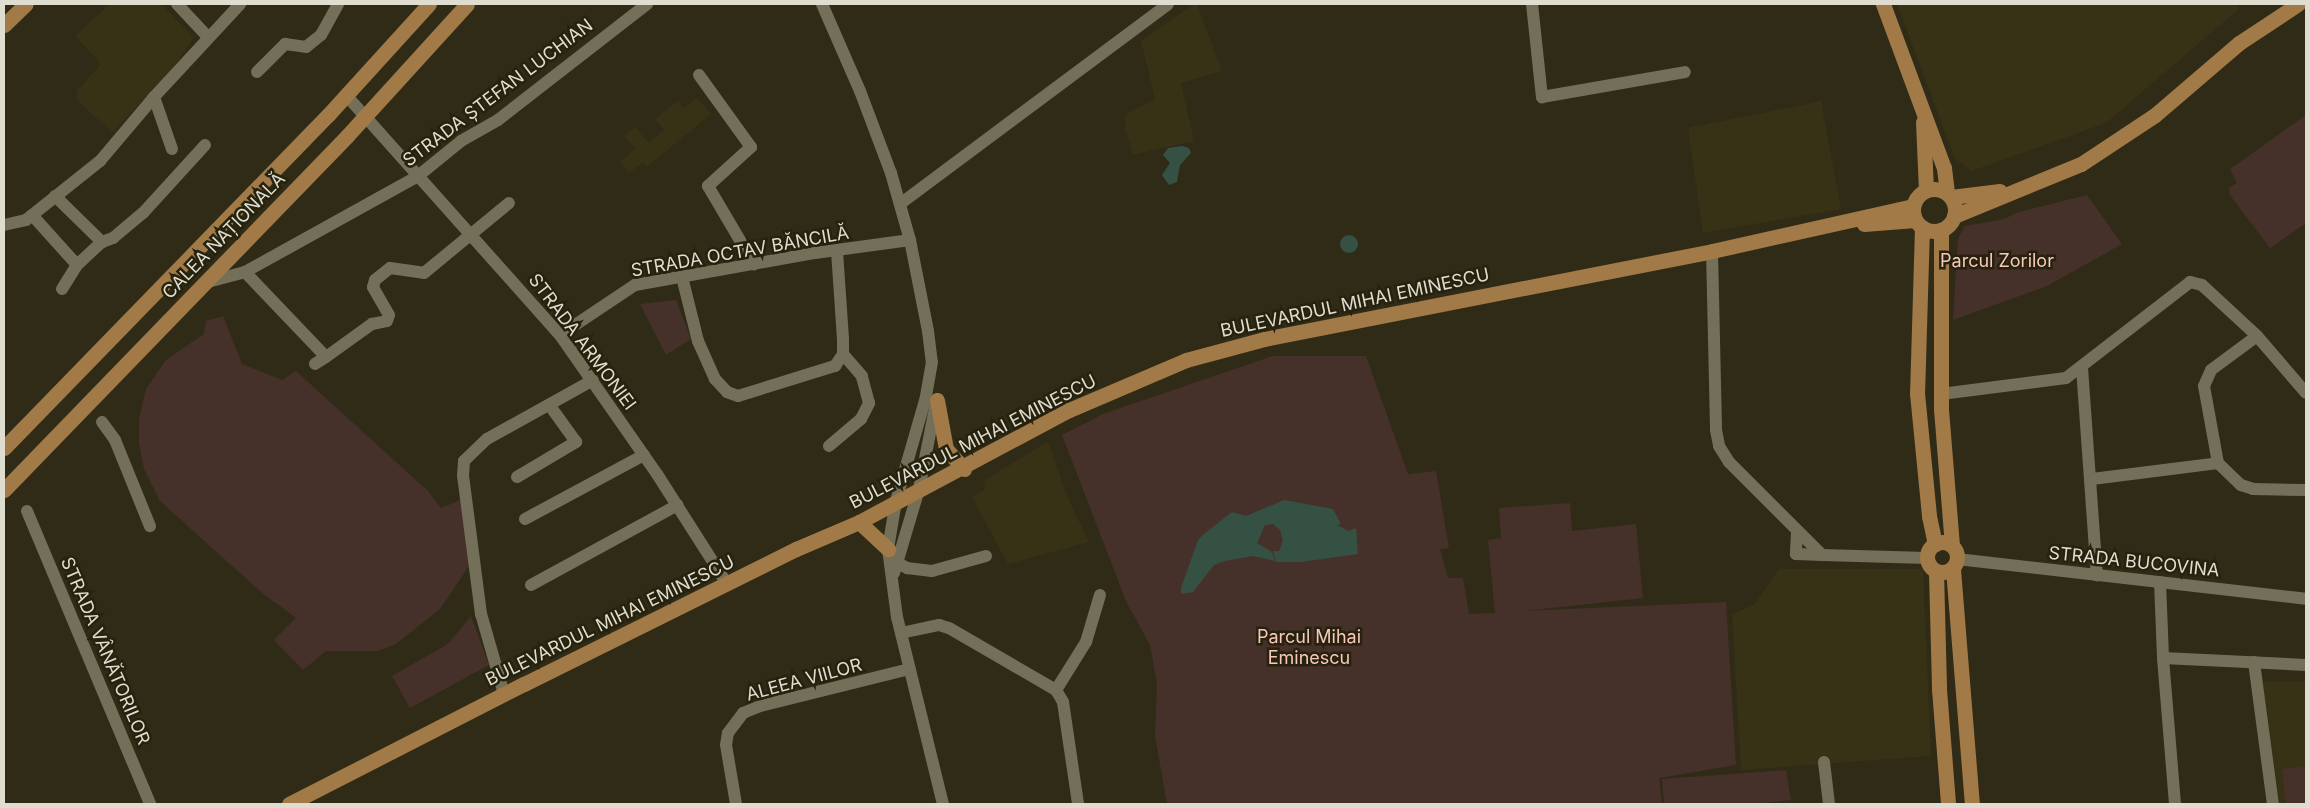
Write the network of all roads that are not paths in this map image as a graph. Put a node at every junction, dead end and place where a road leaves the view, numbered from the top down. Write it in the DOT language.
graph roads {
  1 [pos="26,4"];
  2 [pos="178,4"];
  3 [pos="240,4"];
  4 [pos="338,4"];
  5 [pos="429,4"];
  6 [pos="467,4"];
  7 [pos="647,4"];
  8 [pos="822,4"];
  9 [pos="1168,4"];
  10 [pos="1532,4"];
  11 [pos="1883,4"];
  12 [pos="2298,4"];
  13 [pos="4,25"];
  14 [pos="208,37"];
  15 [pos="257,72"];
  16 [pos="1685,72"];
  17 [pos="699,75"];
  18 [pos="346,95"];
  19 [pos="154,97"];
  20 [pos="1923,108"];
  21 [pos="366,116"];
  22 [pos="205,145"];
  23 [pos="172,149"];
  24 [pos="418,176"];
  25 [pos="2021,189"];
  26 [pos="1926,190"];
  27 [pos="1949,195"];
  28 [pos="55,196"];
  29 [pos="509,203"];
  30 [pos="900,204"];
  31 [pos="32,215"];
  32 [pos="1954,216"];
  33 [pos="1917,218"];
  34 [pos="4,225"];
  35 [pos="1941,230"];
  36 [pos="470,234"];
  37 [pos="910,240"];
  38 [pos="102,242"];
  39 [pos="837,251"];
  40 [pos="1712,251"];
  41 [pos="754,264"];
  42 [pos="77,265"];
  43 [pos="245,272"];
  44 [pos="682,277"];
  45 [pos="204,283"];
  46 [pos="62,289"];
  47 [pos="560,335"];
  48 [pos="2257,336"];
  49 [pos="842,354"];
  50 [pos="932,362"];
  51 [pos="2082,368"];
  52 [pos="593,380"];
  53 [pos="2306,393"];
  54 [pos="1940,394"];
  55 [pos="937,400"];
  56 [pos="550,406"];
  57 [pos="102,422"];
  58 [pos="829,446"];
  59 [pos="4,448"];
  60 [pos="644,455"];
  61 [pos="2218,463"];
  62 [pos="964,469"];
  63 [pos="517,477"];
  64 [pos="2092,479"];
  65 [pos="919,489"];
  66 [pos="4,490"];
  67 [pos="2306,490"];
  68 [pos="896,501"];
  69 [pos="678,505"];
  70 [pos="27,511"];
  71 [pos="525,519"];
  72 [pos="859,522"];
  73 [pos="150,526"];
  74 [pos="1935,544"];
  75 [pos="892,556"];
  76 [pos="986,556"];
  77 [pos="1927,558"];
  78 [pos="1954,558"];
  79 [pos="1936,572"];
  80 [pos="2097,575"];
  81 [pos="2160,582"];
  82 [pos="727,584"];
  83 [pos="532,585"];
  84 [pos="1100,596"];
  85 [pos="2306,599"];
  86 [pos="900,633"];
  87 [pos="2163,658"];
  88 [pos="2254,662"];
  89 [pos="2306,665"];
  90 [pos="910,669"];
  91 [pos="1056,690"];
  92 [pos="504,694"];
  93 [pos="1824,762"];
  94 [pos="150,804"];
  95 [pos="289,804"];
  96 [pos="736,804"];
  97 [pos="943,804"];
  98 [pos="1078,804"];
  99 [pos="1829,804"];
  100 [pos="1948,804"];
  101 [pos="1972,804"];
  102 [pos="2175,804"];
  103 [pos="2273,804"];
  1 -- 13 [label="main road"];
  2 -- 14 [label="street"];
  3 -- 14 [label="street"];
  4 -- 15 [label="street"];
  5 -- 18 [label="main road, CALEA NAȚIONALĂ"];
  6 -- 21 [label="main road, CALEA NAȚIONALĂ"];
  7 -- 24 [label="street, STRADA ȘTEFAN LUCHIAN"];
  8 -- 30 [label="street"];
  9 -- 30 [label="street"];
  10 -- 16 [label="street"];
  11 -- 20 [label="main road"];
  12 -- 25 [label="main road"];
  14 -- 19 [label="street"];
  17 -- 41 [label="street"];
  18 -- 21 [label="street, STRADA ARMONIEI"];
  18 -- 59 [label="main road, CALEA NAȚIONALĂ"];
  19 -- 23 [label="street"];
  19 -- 28 [label="street"];
  20 -- 26 [label="main road"];
  20 -- 27 [label="main road"];
  21 -- 24 [label="street, STRADA ARMONIEI"];
  21 -- 45 [label="main road, CALEA NAȚIONALĂ"];
  22 -- 38 [label="street"];
  24 -- 36 [label="street, STRADA ARMONIEI"];
  24 -- 43 [label="street, STRADA ȘTEFAN LUCHIAN"];
  25 -- 27 [label="main road"];
  25 -- 32 [label="main road"];
  26 -- 27 [label="main road"];
  26 -- 33 [label="main road"];
  27 -- 32 [label="main road"];
  28 -- 31 [label="street"];
  28 -- 38 [label="street"];
  29 -- 36 [label="street"];
  30 -- 37 [label="street"];
  31 -- 34 [label="street"];
  31 -- 42 [label="street"];
  32 -- 35 [label="main road"];
  33 -- 35 [label="main road"];
  33 -- 40 [label="main road, BULEVARDUL MIHAI EMINESCU"];
  33 -- 74 [label="main road"];
  35 -- 54 [label="main road"];
  36 -- 43 [label="street"];
  36 -- 47 [label="street, STRADA ARMONIEI"];
  37 -- 39 [label="street, STRADA OCTAV BĂNCILĂ"];
  37 -- 50 [label="street"];
  38 -- 42 [label="street"];
  39 -- 41 [label="street, STRADA OCTAV BĂNCILĂ"];
  39 -- 49 [label="street"];
  40 -- 62 [label="main road, BULEVARDUL MIHAI EMINESCU"];
  40 -- 77 [label="street"];
  41 -- 44 [label="street, STRADA OCTAV BĂNCILĂ"];
  42 -- 46 [label="street"];
  43 -- 45 [label="street, STRADA ȘTEFAN LUCHIAN"];
  44 -- 47 [label="street, STRADA OCTAV BĂNCILĂ"];
  44 -- 49 [label="street"];
  45 -- 66 [label="main road, CALEA NAȚIONALĂ"];
  47 -- 52 [label="street, STRADA ARMONIEI"];
  48 -- 51 [label="street"];
  48 -- 53 [label="street"];
  48 -- 61 [label="street"];
  49 -- 58 [label="street"];
  50 -- 55 [label="street"];
  50 -- 68 [label="street"];
  51 -- 54 [label="street"];
  51 -- 64 [label="street"];
  52 -- 56 [label="street"];
  52 -- 60 [label="street, STRADA ARMONIEI"];
  54 -- 78 [label="main road"];
  55 -- 62 [label="main road"];
  55 -- 65 [label="street"];
  56 -- 63 [label="street"];
  56 -- 92 [label="street"];
  57 -- 73 [label="street"];
  60 -- 69 [label="street, STRADA ARMONIEI"];
  60 -- 71 [label="street"];
  61 -- 64 [label="street"];
  61 -- 67 [label="street"];
  62 -- 65 [label="main road, BULEVARDUL MIHAI EMINESCU"];
  64 -- 80 [label="street"];
  65 -- 68 [label="main road, BULEVARDUL MIHAI EMINESCU"];
  65 -- 75 [label="street"];
  68 -- 72 [label="main road, BULEVARDUL MIHAI EMINESCU"];
  68 -- 75 [label="street"];
  69 -- 82 [label="street, STRADA ARMONIEI"];
  69 -- 83 [label="street"];
  70 -- 94 [label="street, STRADA VÂNĂTORILOR"];
  72 -- 75 [label="main road"];
  72 -- 82 [label="main road, BULEVARDUL MIHAI EMINESCU"];
  74 -- 77 [label="main road"];
  74 -- 78 [label="main road"];
  75 -- 76 [label="street"];
  75 -- 86 [label="street"];
  77 -- 79 [label="main road"];
  78 -- 79 [label="main road"];
  78 -- 80 [label="street, STRADA BUCOVINA"];
  78 -- 101 [label="main road"];
  79 -- 100 [label="main road"];
  80 -- 81 [label="street, STRADA BUCOVINA"];
  81 -- 85 [label="street, STRADA BUCOVINA"];
  81 -- 87 [label="street"];
  82 -- 92 [label="main road, BULEVARDUL MIHAI EMINESCU"];
  84 -- 91 [label="street"];
  86 -- 90 [label="street"];
  86 -- 91 [label="street"];
  87 -- 88 [label="street"];
  87 -- 102 [label="street"];
  88 -- 89 [label="street"];
  88 -- 103 [label="street"];
  90 -- 96 [label="street, ALEEA VIILOR"];
  90 -- 97 [label="street"];
  91 -- 98 [label="street"];
  92 -- 95 [label="main road, BULEVARDUL MIHAI EMINESCU"];
  93 -- 99 [label="street"];
}
